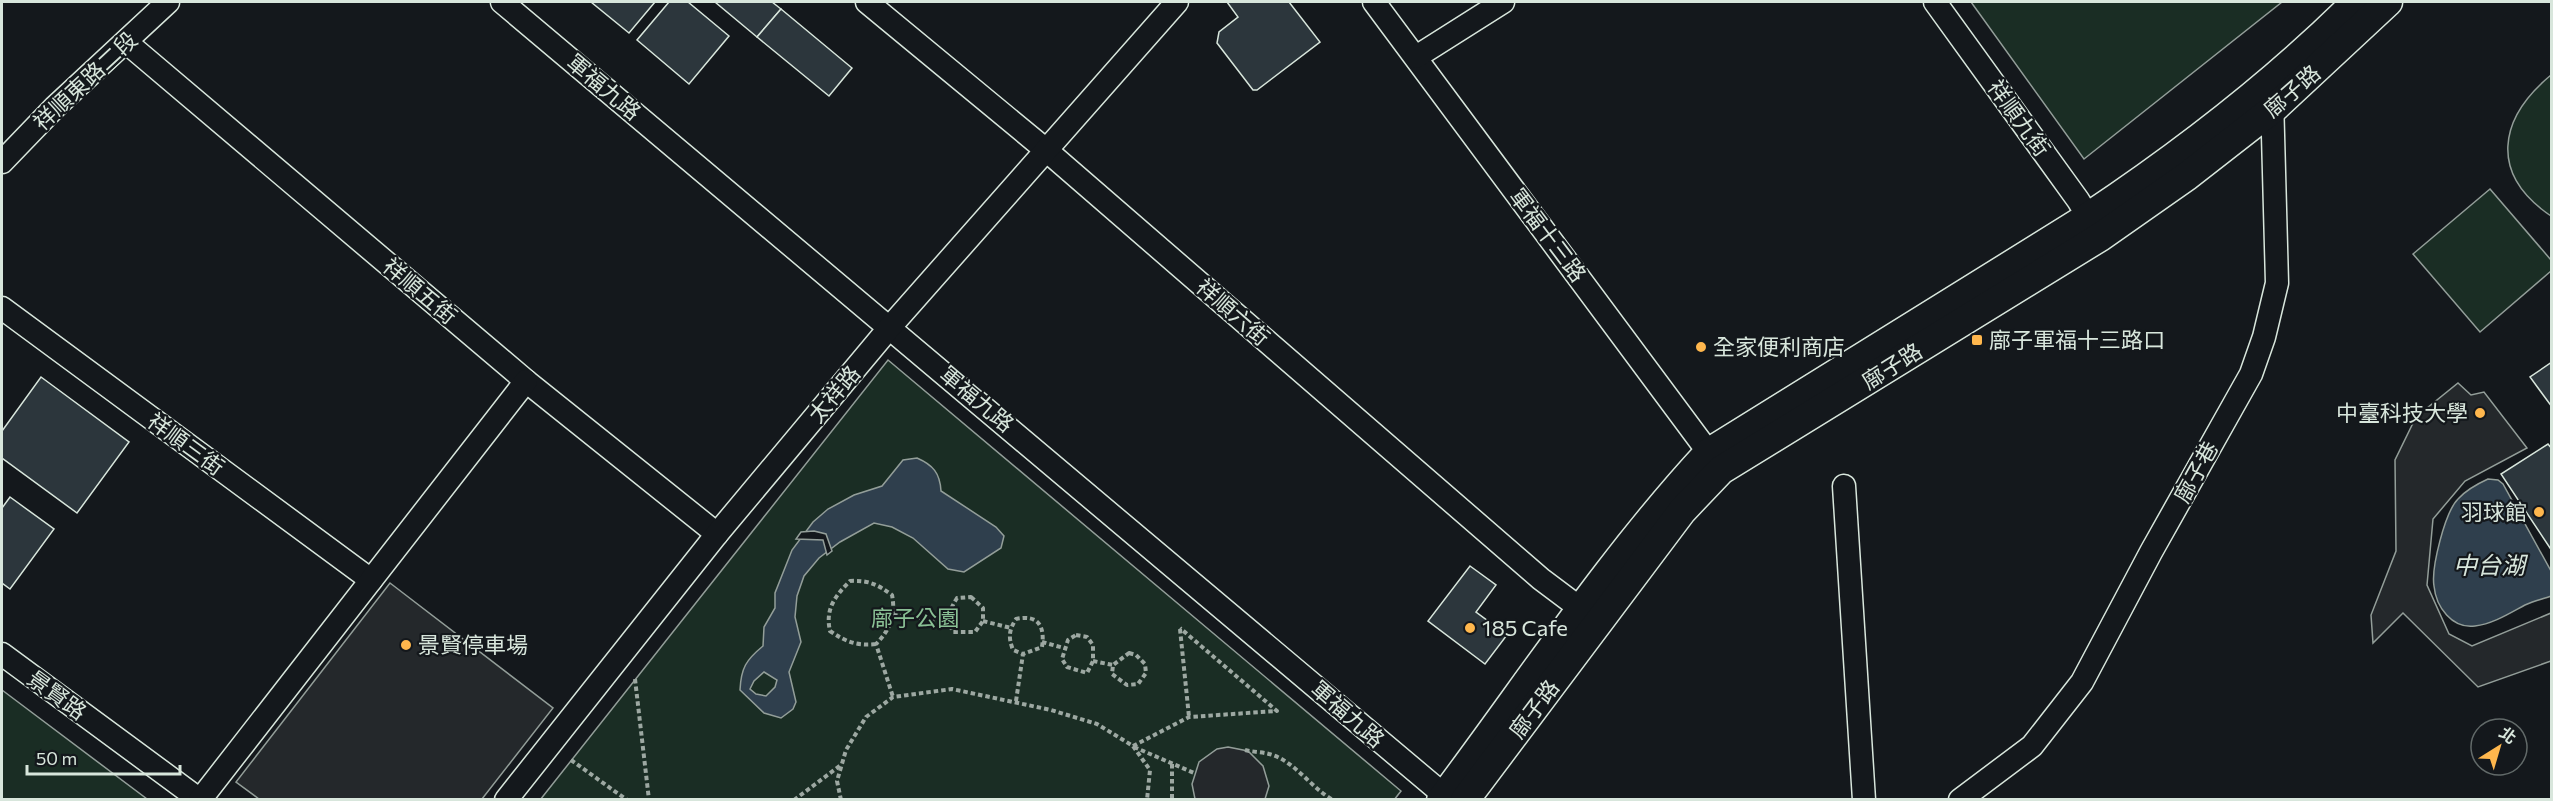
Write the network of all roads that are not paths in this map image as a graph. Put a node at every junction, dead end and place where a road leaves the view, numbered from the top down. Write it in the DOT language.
graph roads {
  1 [pos="168,2"];
  2 [pos="502,2"];
  3 [pos="867,2"];
  4 [pos="1177,2"];
  5 [pos="1374,2"];
  6 [pos="1503,2"];
  7 [pos="1935,2"];
  8 [pos="2356,2"];
  9 [pos="2388,2"];
  10 [pos="126,42"];
  11 [pos="1416,57"];
  12 [pos="2272,81"];
  13 [pos="2273,109"];
  14 [pos="1046,150"];
  15 [pos="2,162"];
  16 [pos="2094,227"];
  17 [pos="2,308"];
  18 [pos="890,327"];
  19 [pos="526,381"];
  20 [pos="1714,461"];
  21 [pos="1844,486"];
  22 [pos="717,534"];
  23 [pos="371,580"];
  24 [pos="1590,616"];
  25 [pos="2,654"];
  26 [pos="1450,799"];
  27 [pos="200,800"];
  28 [pos="506,800"];
  29 [pos="1863,800"];
  30 [pos="1960,800"];
  1 -- 10 [label="street, 祥順東路二段"];
  2 -- 18 [label="street, 軍福九路"];
  3 -- 14 [label="street, 祥順六街"];
  4 -- 14 [label="street, 太祥路"];
  5 -- 11 [label="street, 軍福十三路"];
  6 -- 11 [label="street"];
  7 -- 16 [label="street, 祥順九街"];
  8 -- 12 [label="main road, 廍子路"];
  9 -- 13 [label="main road, 廍子路"];
  10 -- 15 [label="street, 祥順東路二段"];
  10 -- 19 [label="street, 祥順五街"];
  11 -- 20 [label="street, 軍福十三路"];
  12 -- 13 [label="street, 廍子巷"];
  12 -- 16 [label="main road, 廍子路"];
  13 -- 16 [label="main road, 廍子路"];
  13 -- 30 [label="street, 廍子巷"];
  14 -- 18 [label="street, 太祥路"];
  14 -- 24 [label="street, 祥順六街"];
  16 -- 20 [label="main road, 廍子路"];
  17 -- 23 [label="street, 祥順三街"];
  18 -- 22 [label="street, 太祥路"];
  18 -- 26 [label="street, 軍福九路"];
  19 -- 22 [label="street, 祥順五街"];
  19 -- 23 [label="street"];
  20 -- 24 [label="main road, 廍子路"];
  21 -- 29 [label="street"];
  22 -- 28 [label="street, 太祥路"];
  23 -- 27 [label="street"];
  24 -- 26 [label="main road, 廍子路"];
  25 -- 27 [label="street, 景賢路"];
}
